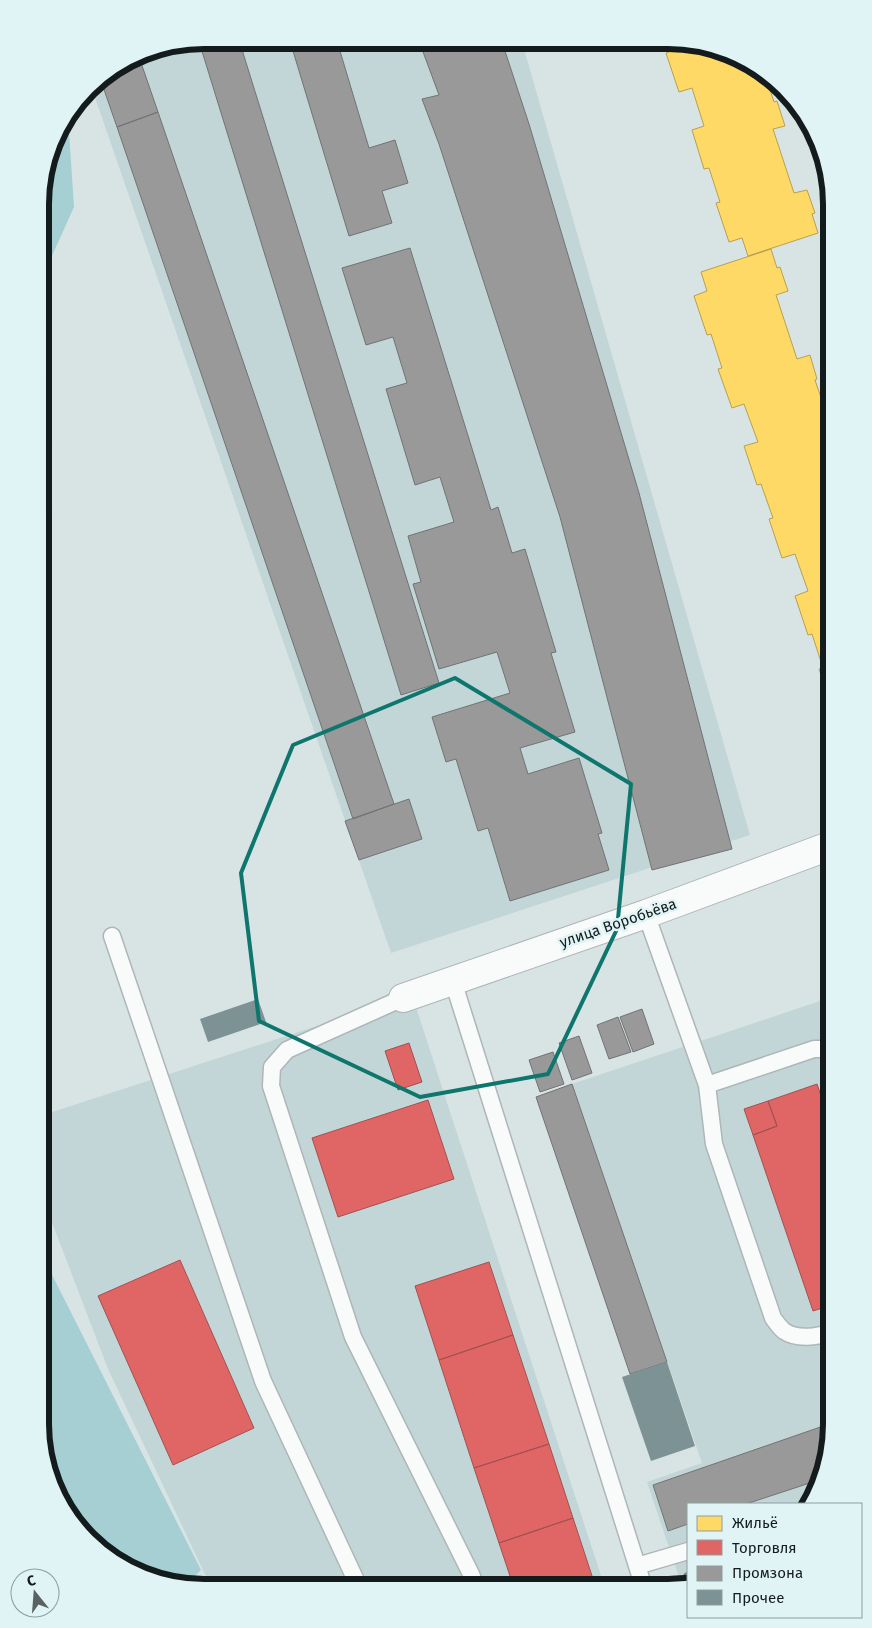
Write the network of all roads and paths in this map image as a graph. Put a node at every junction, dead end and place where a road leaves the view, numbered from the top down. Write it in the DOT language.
graph roads {
  1 [pos="823,848"];
  2 [pos="646,914"];
  3 [pos="112,936"];
  4 [pos="453,981"];
  5 [pos="403,998"];
  6 [pos="823,1049"];
  7 [pos="707,1085"];
  8 [pos="744,1122"];
  9 [pos="757,1146"];
  10 [pos="823,1335"];
  11 [pos="687,1551"];
  12 [pos="637,1566"];
  13 [pos="355,1579"];
  14 [pos="473,1579"];
  15 [pos="641,1579"];
  1 -- 2 [label="street, улица Воробьёва"];
  2 -- 4 [label="street, улица Воробьёва"];
  2 -- 7 [label="lane"];
  3 -- 13 [label="lane"];
  4 -- 5 [label="street, улица Воробьёва"];
  4 -- 12 [label="lane"];
  5 -- 14 [label="lane"];
  6 -- 7 [label="lane"];
  7 -- 10 [label="lane"];
  8 -- 9 [label="path"];
  11 -- 12 [label="lane"];
  12 -- 15 [label="lane"];
}
